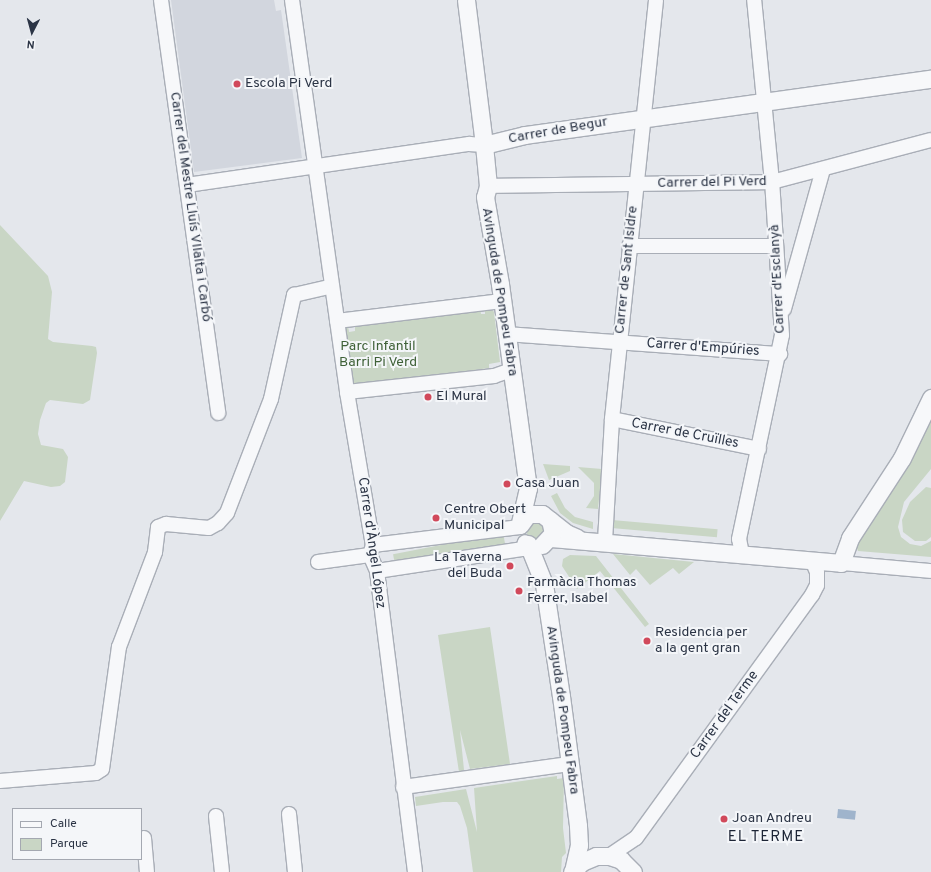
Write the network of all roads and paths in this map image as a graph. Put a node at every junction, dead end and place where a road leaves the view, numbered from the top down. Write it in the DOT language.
graph roads {
  1 [pos="161,0"];
  2 [pos="292,0"];
  3 [pos="466,0"];
  4 [pos="656,0"];
  5 [pos="754,0"];
  6 [pos="931,79"];
  7 [pos="765,101"];
  8 [pos="642,118"];
  9 [pos="931,140"];
  10 [pos="484,146"];
  11 [pos="316,166"];
  12 [pos="824,169"];
  13 [pos="772,182"];
  14 [pos="635,184"];
  15 [pos="187,185"];
  16 [pos="488,186"];
  17 [pos="629,246"];
  18 [pos="776,246"];
  19 [pos="332,286"];
  20 [pos="502,301"];
  21 [pos="781,320"];
  22 [pos="337,321"];
  23 [pos="506,334"];
  24 [pos="620,342"];
  25 [pos="780,354"];
  26 [pos="511,370"];
  27 [pos="347,392"];
  28 [pos="931,398"];
  29 [pos="218,413"];
  30 [pos="612,419"];
  31 [pos="759,449"];
  32 [pos="528,488"];
  33 [pos="546,517"];
  34 [pos="523,534"];
  35 [pos="577,538"];
  36 [pos="549,540"];
  37 [pos="605,541"];
  38 [pos="372,550"];
  39 [pos="742,554"];
  40 [pos="812,560"];
  41 [pos="318,562"];
  42 [pos="841,563"];
  43 [pos="541,571"];
  44 [pos="931,571"];
  45 [pos="377,572"];
  46 [pos="570,764"];
  47 [pos="0,781"];
  48 [pos="403,787"];
  49 [pos="289,814"];
  50 [pos="216,816"];
  51 [pos="578,826"];
  52 [pos="144,838"];
  53 [pos="602,856"];
  54 [pos="146,872"];
  55 [pos="222,872"];
  56 [pos="295,872"];
  57 [pos="415,872"];
  58 [pos="573,872"];
  59 [pos="634,872"];
  1 -- 15 [label="street, Carrer del Mestre Lluís VIlalta i Carbó"];
  2 -- 11 [label="street, Carrer d'Àngel López"];
  3 -- 10 [label="street, Avinguda de Pompeu Fabra"];
  4 -- 8 [label="street, Carrer de Sant Isidre"];
  5 -- 7 [label="street, Carrer d'Esclanyà"];
  6 -- 7 [label="street, Carrer de Begur"];
  7 -- 8 [label="street, Carrer de Begur"];
  7 -- 13 [label="street, Carrer d'Esclanyà"];
  8 -- 10 [label="street, Carrer de Begur"];
  8 -- 14 [label="street, Carrer de Sant Isidre"];
  9 -- 12 [label="street, Carrer del Pi Verd"];
  10 -- 11 [label="street, Carrer de Begur"];
  10 -- 16 [label="street, Avinguda de Pompeu Fabra"];
  11 -- 15 [label="street, Carrer de Begur"];
  11 -- 19 [label="street, Carrer d'Àngel López"];
  12 -- 13 [label="street, Carrer del Pi Verd"];
  12 -- 21 [label="street"];
  13 -- 14 [label="street, Carrer del Pi Verd"];
  13 -- 18 [label="street, Carrer d'Esclanyà"];
  14 -- 16 [label="street, Carrer del Pi Verd"];
  14 -- 17 [label="street, Carrer de Sant Isidre"];
  15 -- 29 [label="street, Carrer del Mestre Lluís VIlalta i Carbó"];
  16 -- 20 [label="street, Avinguda de Pompeu Fabra"];
  17 -- 18 [label="street"];
  17 -- 24 [label="street, Carrer de Sant Isidre"];
  18 -- 21 [label="street, Carrer d'Esclanyà"];
  19 -- 22 [label="street, Carrer d'Àngel López"];
  19 -- 47 [label="street"];
  20 -- 22 [label="street"];
  20 -- 23 [label="street, Avinguda de Pompeu Fabra"];
  21 -- 25 [label="street, Carrer d'Esclanyà"];
  22 -- 27 [label="street, Carrer d'Àngel López"];
  23 -- 24 [label="street, Carrer d'Empúries"];
  23 -- 26 [label="street, Avinguda de Pompeu Fabra"];
  24 -- 25 [label="street, Carrer d'Empúries"];
  24 -- 30 [label="street, Carrer de Sant Isidre"];
  25 -- 31 [label="street, Carrer d'Esclanyà"];
  26 -- 27 [label="street"];
  26 -- 32 [label="street, Avinguda de Pompeu Fabra"];
  27 -- 38 [label="street, Carrer d'Àngel López"];
  28 -- 42 [label="street"];
  30 -- 31 [label="street, Carrer de Cruïlles"];
  30 -- 37 [label="street, Carrer de Sant Isidre"];
  31 -- 39 [label="street, Carrer d'Esclanyà"];
  32 -- 33 [label="street, Avinguda de Pompeu Fabra"];
  32 -- 34 [label="street, Avinguda de Pompeu Fabra"];
  33 -- 34 [label="street"];
  33 -- 35 [label="street"];
  33 -- 36 [label="street"];
  34 -- 36 [label="street"];
  34 -- 38 [label="street"];
  34 -- 43 [label="street, Avinguda de Pompeu Fabra"];
  34 -- 45 [label="street"];
  35 -- 36 [label="street"];
  35 -- 37 [label="street"];
  36 -- 43 [label="street, Avinguda de Pompeu Fabra"];
  37 -- 39 [label="street"];
  38 -- 41 [label="street"];
  38 -- 45 [label="street, Carrer d'Àngel López"];
  39 -- 40 [label="street"];
  40 -- 42 [label="street"];
  40 -- 53 [label="street, Carrer del Terme"];
  42 -- 44 [label="street"];
  43 -- 46 [label="street, Avinguda de Pompeu Fabra"];
  45 -- 48 [label="street, Carrer d'Àngel López"];
  46 -- 48 [label="street"];
  46 -- 51 [label="street, Avinguda de Pompeu Fabra"];
  48 -- 57 [label="street, Carrer d'Àngel López"];
  49 -- 56 [label="street"];
  50 -- 55 [label="street"];
  51 -- 53 [label="street, Avinguda de Pompeu Fabra"];
  51 -- 58 [label="street, Avinguda de Pompeu Fabra"];
  52 -- 54 [label="street"];
  53 -- 58 [label="street"];
  53 -- 59 [label="street"];
}
